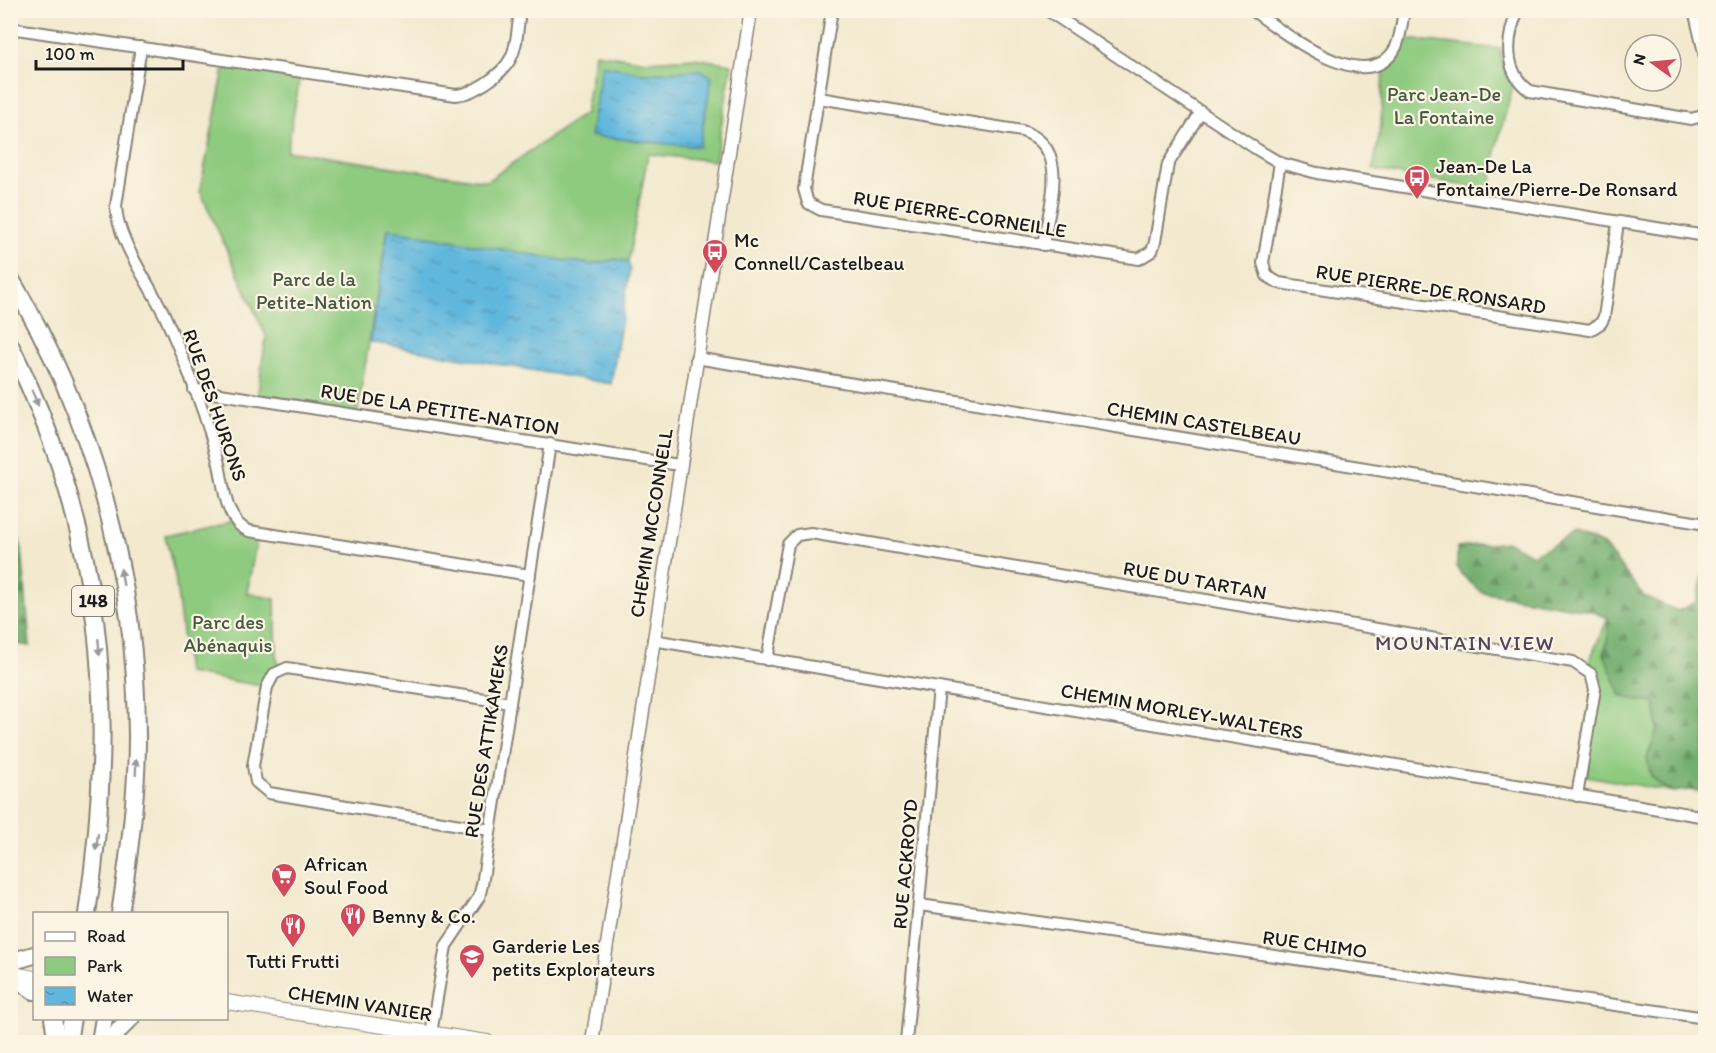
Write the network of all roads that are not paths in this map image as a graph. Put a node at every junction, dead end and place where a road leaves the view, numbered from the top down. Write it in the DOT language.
graph roads {
  1 [pos="520,10"];
  2 [pos="751,10"];
  3 [pos="832,10"];
  4 [pos="1047,10"];
  5 [pos="1252,10"];
  6 [pos="1404,10"];
  7 [pos="1518,10"];
  8 [pos="1694,10"];
  9 [pos="10,28"];
  10 [pos="141,46"];
  11 [pos="1706,61"];
  12 [pos="819,98"];
  13 [pos="1201,112"];
  14 [pos="1706,115"];
  15 [pos="1280,163"];
  16 [pos="1618,223"];
  17 [pos="1706,236"];
  18 [pos="1043,245"];
  19 [pos="10,278"];
  20 [pos="10,345"];
  21 [pos="696,358"];
  22 [pos="194,390"];
  23 [pos="550,444"];
  24 [pos="679,465"];
  25 [pos="1706,524"];
  26 [pos="530,575"];
  27 [pos="653,640"];
  28 [pos="767,660"];
  29 [pos="939,688"];
  30 [pos="510,703"];
  31 [pos="1577,795"];
  32 [pos="1706,817"];
  33 [pos="490,830"];
  34 [pos="127,867"];
  35 [pos="94,870"];
  36 [pos="920,905"];
  37 [pos="79,912"];
  38 [pos="87,912"];
  39 [pos="120,912"];
  40 [pos="129,912"];
  41 [pos="33,955"];
  42 [pos="10,963"];
  43 [pos="33,965"];
  44 [pos="10,974"];
  45 [pos="33,978"];
  46 [pos="33,990"];
  47 [pos="228,1002"];
  48 [pos="1706,1018"];
  49 [pos="53,1020"];
  50 [pos="72,1020"];
  51 [pos="104,1020"];
  52 [pos="129,1020"];
  53 [pos="431,1034"];
  54 [pos="57,1042"];
  55 [pos="68,1042"];
  56 [pos="100,1042"];
  57 [pos="112,1042"];
  58 [pos="487,1042"];
  59 [pos="592,1042"];
  60 [pos="906,1042"];
  1 -- 10 [label="street"];
  2 -- 21 [label="street, CHEMIN MCCONNELL"];
  3 -- 12 [label="street, RUE PIERRE-CORNEILLE"];
  4 -- 13 [label="street"];
  5 -- 6 [label="street"];
  7 -- 14 [label="street"];
  8 -- 11 [label="street"];
  9 -- 10 [label="street"];
  10 -- 22 [label="street, RUE DES HURONS"];
  12 -- 18 [label="street"];
  12 -- 18 [label="street, RUE PIERRE-CORNEILLE"];
  13 -- 15 [label="street"];
  13 -- 18 [label="street, RUE PIERRE-CORNEILLE"];
  15 -- 16 [label="street"];
  15 -- 16 [label="street, RUE PIERRE-DE RONSARD"];
  16 -- 17 [label="street"];
  34 -- 19 [label="highway, 148, one-way"];
  20 -- 35 [label="highway, 148, one-way"];
  21 -- 24 [label="street, CHEMIN MCCONNELL"];
  21 -- 25 [label="street, CHEMIN CASTELBEAU"];
  22 -- 23 [label="street, RUE DE LA PETITE-NATION"];
  22 -- 26 [label="street, RUE DES HURONS"];
  23 -- 24 [label="street, RUE DE LA PETITE-NATION"];
  23 -- 26 [label="street, RUE DES ATTIKAMEKS"];
  24 -- 27 [label="street, CHEMIN MCCONNELL"];
  26 -- 30 [label="street, RUE DES ATTIKAMEKS"];
  27 -- 28 [label="street, CHEMIN MORLEY-WALTERS"];
  27 -- 59 [label="street, CHEMIN MCCONNELL"];
  28 -- 29 [label="street, CHEMIN MORLEY-WALTERS"];
  28 -- 31 [label="street, RUE DU TARTAN"];
  29 -- 31 [label="street, CHEMIN MORLEY-WALTERS"];
  29 -- 36 [label="street, RUE ACKROYD"];
  30 -- 33 [label="street, RUE DES ATTIKAMEKS"];
  30 -- 33 [label="street"];
  31 -- 32 [label="street, CHEMIN MORLEY-WALTERS"];
  33 -- 53 [label="street, RUE DES ATTIKAMEKS"];
  34 -- 39 [label="highway, 148"];
  34 -- 40 [label="highway"];
  35 -- 37 [label="highway"];
  35 -- 38 [label="highway, 148"];
  36 -- 48 [label="street, RUE CHIMO"];
  36 -- 60 [label="street, RUE ACKROYD"];
  41 -- 42 [label="highway"];
  42 -- 43 [label="main road"];
  44 -- 45 [label="main road"];
  44 -- 46 [label="highway"];
  47 -- 53 [label="main road, CHEMIN VANIER"];
  49 -- 54 [label="highway"];
  50 -- 55 [label="highway"];
  51 -- 56 [label="highway"];
  52 -- 57 [label="highway"];
  53 -- 58 [label="main road, CHEMIN VANIER"];
}
